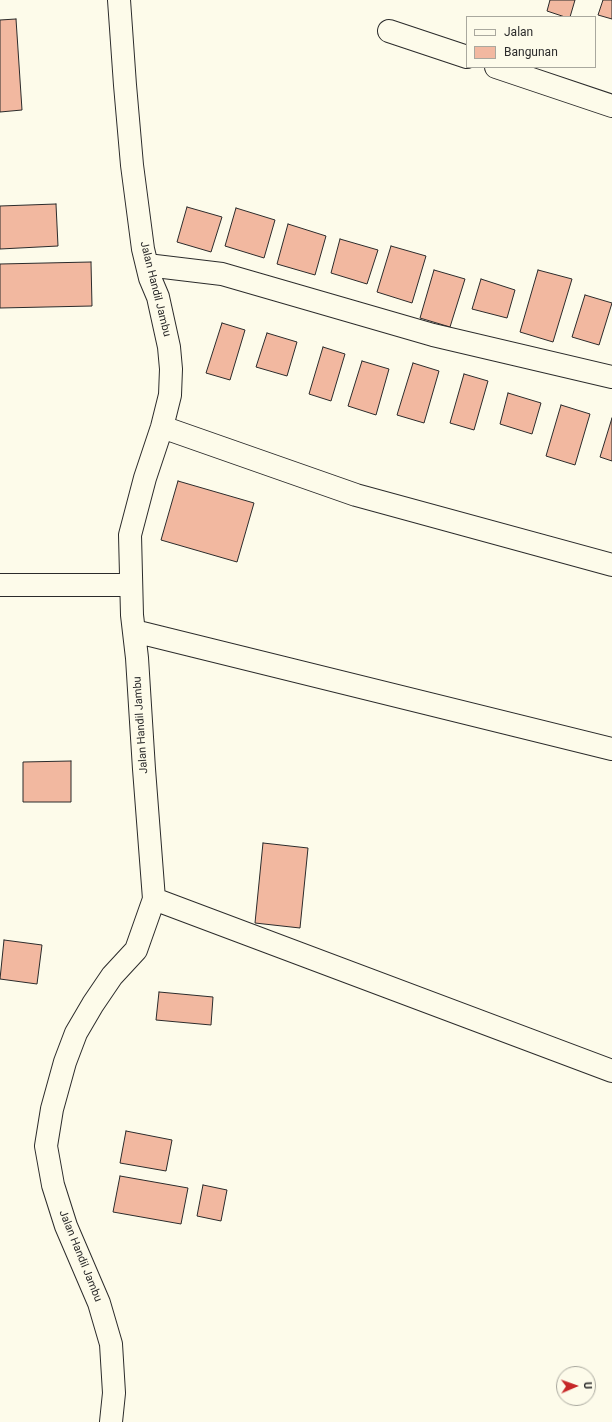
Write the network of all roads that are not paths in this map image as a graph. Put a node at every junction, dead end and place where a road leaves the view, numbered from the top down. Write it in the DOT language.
graph roads {
  1 [pos="120,0"];
  2 [pos="389,31"];
  3 [pos="466,57"];
  4 [pos="499,68"];
  5 [pos="612,106"];
  6 [pos="147,265"];
  7 [pos="612,377"];
  8 [pos="162,427"];
  9 [pos="612,564"];
  10 [pos="0,585"];
  11 [pos="131,585"];
  12 [pos="134,631"];
  13 [pos="612,748"];
  14 [pos="154,899"];
  15 [pos="612,1071"];
  16 [pos="111,1422"];
  1 -- 6 [label="street, Jalan Handil Jambu"];
  2 -- 3 [label="street"];
  4 -- 5 [label="street"];
  6 -- 7 [label="street"];
  6 -- 8 [label="street, Jalan Handil Jambu"];
  8 -- 9 [label="street"];
  8 -- 11 [label="street, Jalan Handil Jambu"];
  10 -- 11 [label="street"];
  11 -- 12 [label="street, Jalan Handil Jambu"];
  12 -- 13 [label="street"];
  12 -- 14 [label="street, Jalan Handil Jambu"];
  14 -- 15 [label="street"];
  14 -- 16 [label="street, Jalan Handil Jambu"];
}
